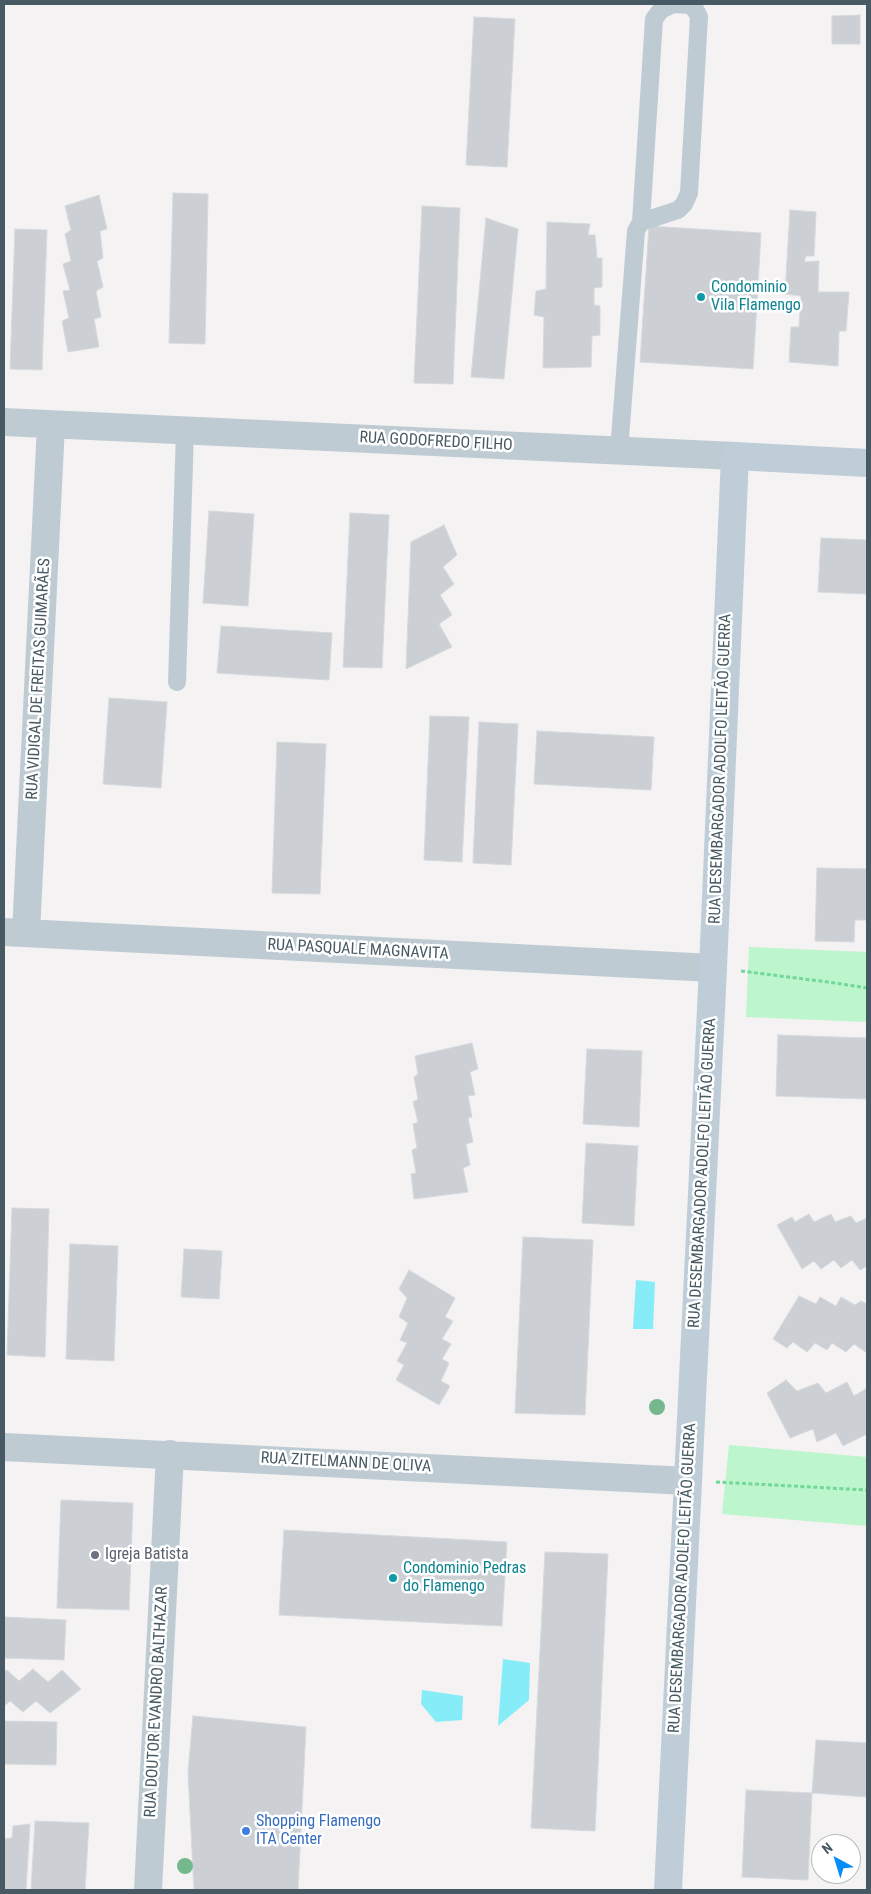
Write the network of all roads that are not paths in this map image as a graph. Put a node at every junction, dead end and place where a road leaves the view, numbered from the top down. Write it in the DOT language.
graph roads {
  1 [pos="641,222"];
  2 [pos="4,422"];
  3 [pos="51,425"];
  4 [pos="185,431"];
  5 [pos="619,450"];
  6 [pos="735,456"];
  7 [pos="867,463"];
  8 [pos="177,682"];
  9 [pos="15,933"];
  10 [pos="713,968"];
  11 [pos="4,1446"];
  12 [pos="170,1454"];
  13 [pos="688,1481"];
  14 [pos="148,1890"];
  15 [pos="668,1890"];
  1 -- 1 [label="lane"];
  1 -- 5 [label="lane"];
  2 -- 3 [label="street, RUA GODOFREDO FILHO"];
  3 -- 4 [label="street, RUA GODOFREDO FILHO"];
  3 -- 9 [label="street, RUA VIDIGAL DE FREITAS GUIMARÃES"];
  4 -- 5 [label="street, RUA GODOFREDO FILHO"];
  4 -- 8 [label="lane"];
  5 -- 6 [label="street, RUA GODOFREDO FILHO"];
  6 -- 7 [label="street, RUA GODOFREDO FILHO"];
  6 -- 10 [label="street, RUA DESEMBARGADOR ADOLFO LEITÃO GUERRA"];
  9 -- 10 [label="street, RUA PASQUALE MAGNAVITA"];
  10 -- 13 [label="street, RUA DESEMBARGADOR ADOLFO LEITÃO GUERRA"];
  11 -- 12 [label="street, RUA ZITELMANN DE OLIVA"];
  12 -- 13 [label="street, RUA ZITELMANN DE OLIVA"];
  12 -- 14 [label="street, RUA DOUTOR EVANDRO BALTHAZAR"];
  13 -- 15 [label="street, RUA DESEMBARGADOR ADOLFO LEITÃO GUERRA"];
}
